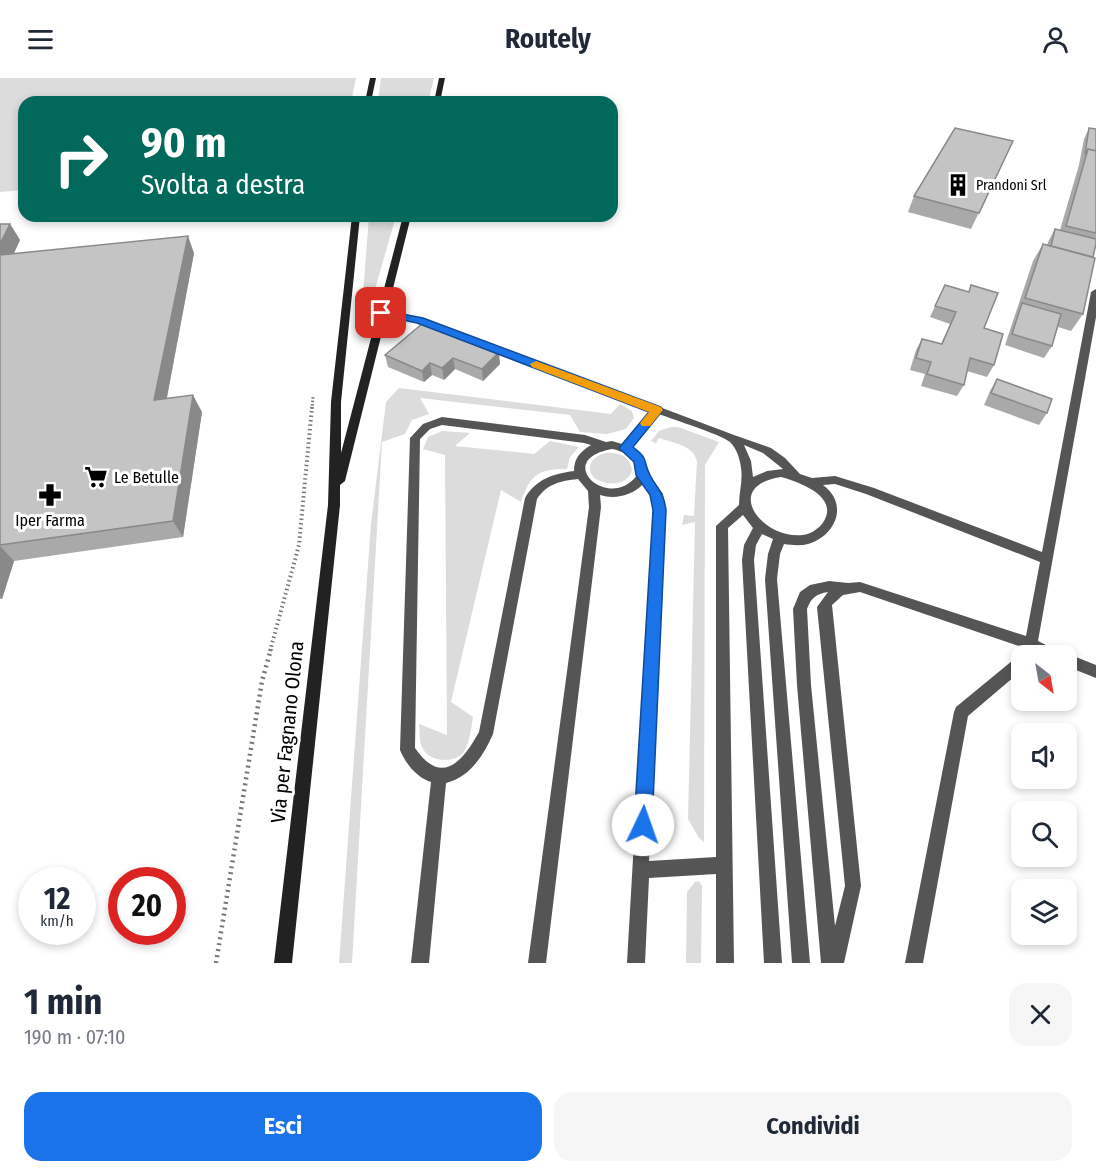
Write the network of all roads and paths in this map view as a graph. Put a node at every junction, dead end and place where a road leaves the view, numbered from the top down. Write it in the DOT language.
graph roads {
  1 [pos="373,78"];
  2 [pos="442,78"];
  3 [pos="369,96"];
  4 [pos="438,96"];
  5 [pos="355,222"];
  6 [pos="405,222"];
  7 [pos="1096,292"];
  8 [pos="381,313"];
  9 [pos="314,388"];
  10 [pos="657,410"];
  11 [pos="732,438"];
  12 [pos="604,446"];
  13 [pos="625,448"];
  14 [pos="579,475"];
  15 [pos="643,475"];
  16 [pos="795,475"];
  17 [pos="812,482"];
  18 [pos="748,487"];
  19 [pos="594,489"];
  20 [pos="334,505"];
  21 [pos="745,507"];
  22 [pos="759,527"];
  23 [pos="780,538"];
  24 [pos="1047,559"];
  25 [pos="860,587"];
  26 [pos="1015,645"];
  27 [pos="1029,645"];
  28 [pos="1077,664"];
  29 [pos="1011,670"];
  30 [pos="1096,672"];
  31 [pos="439,775"];
  32 [pos="724,865"];
  33 [pos="641,870"];
  34 [pos="216,963"];
  35 [pos="283,963"];
  36 [pos="420,963"];
  37 [pos="537,963"];
  38 [pos="636,963"];
  39 [pos="725,963"];
  40 [pos="773,963"];
  41 [pos="801,963"];
  42 [pos="830,963"];
  43 [pos="835,963"];
  44 [pos="914,963"];
  1 -- 3 [label="main road"];
  2 -- 4 [label="main road"];
  5 -- 20 [label="main road"];
  6 -- 8 [label="main road"];
  7 -- 24 [label="lane"];
  8 -- 10 [label="lane"];
  8 -- 20 [label="main road"];
  9 -- 34 [label="path"];
  10 -- 11 [label="lane"];
  10 -- 13 [label="lane"];
  11 -- 16 [label="lane"];
  11 -- 18 [label="lane"];
  12 -- 13 [label="lane"];
  12 -- 14 [label="lane"];
  12 -- 31 [label="lane"];
  13 -- 15 [label="lane"];
  14 -- 19 [label="lane"];
  14 -- 31 [label="lane"];
  15 -- 19 [label="lane"];
  15 -- 33 [label="lane"];
  16 -- 17 [label="lane"];
  16 -- 18 [label="lane"];
  17 -- 23 [label="lane"];
  17 -- 24 [label="lane"];
  18 -- 21 [label="lane"];
  19 -- 37 [label="lane"];
  20 -- 35 [label="main road, Via per Fagnano Olona"];
  21 -- 22 [label="lane"];
  21 -- 32 [label="lane"];
  22 -- 23 [label="lane"];
  22 -- 40 [label="lane"];
  23 -- 41 [label="lane"];
  24 -- 27 [label="lane"];
  25 -- 26 [label="lane"];
  25 -- 42 [label="lane"];
  25 -- 43 [label="lane"];
  28 -- 30 [label="lane"];
  29 -- 44 [label="lane"];
  31 -- 36 [label="lane"];
  32 -- 33 [label="lane"];
  32 -- 39 [label="lane"];
  33 -- 38 [label="lane"];
}
